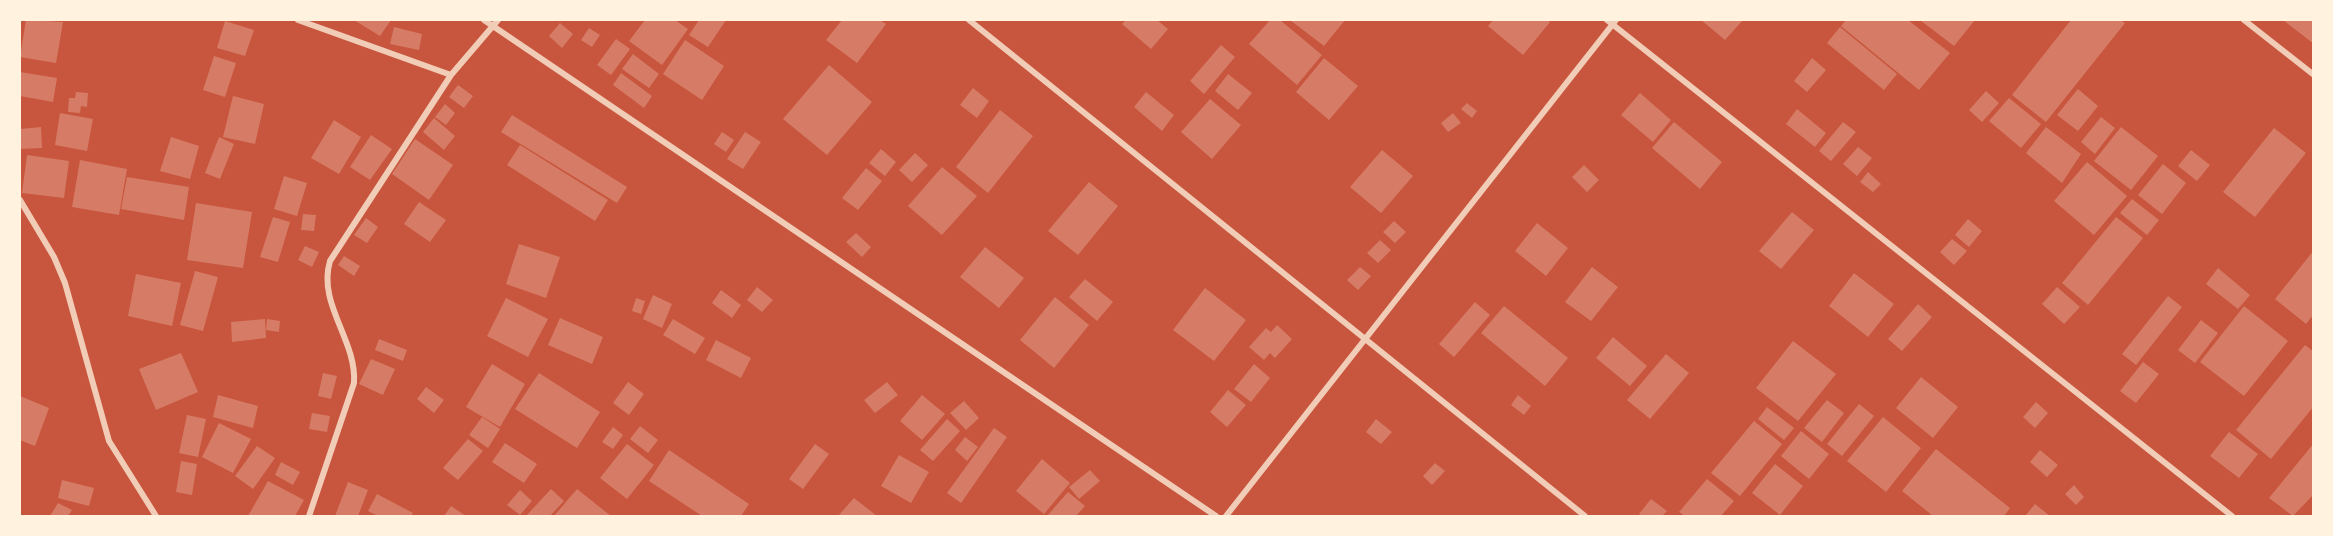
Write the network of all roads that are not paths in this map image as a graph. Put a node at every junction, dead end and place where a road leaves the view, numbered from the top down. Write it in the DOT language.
graph roads {
  1 [pos="298,20"];
  2 [pos="484,20"];
  3 [pos="498,20"];
  4 [pos="969,20"];
  5 [pos="2244,20"];
  6 [pos="1612,21"];
  7 [pos="492,26"];
  8 [pos="451,75"];
  9 [pos="2313,75"];
  10 [pos="20,200"];
  11 [pos="1365,340"];
  12 [pos="156,516"];
  13 [pos="309,516"];
  14 [pos="1216,516"];
  15 [pos="1226,516"];
  16 [pos="1585,516"];
  17 [pos="2232,516"];
  1 -- 8 [label="street"];
  2 -- 7 [label="street"];
  3 -- 7 [label="street"];
  4 -- 11 [label="street"];
  5 -- 9 [label="street"];
  6 -- 11 [label="street"];
  6 -- 17 [label="street"];
  7 -- 8 [label="street"];
  7 -- 14 [label="street"];
  8 -- 13 [label="street"];
  10 -- 12 [label="street"];
  11 -- 15 [label="street"];
  11 -- 16 [label="street"];
}
